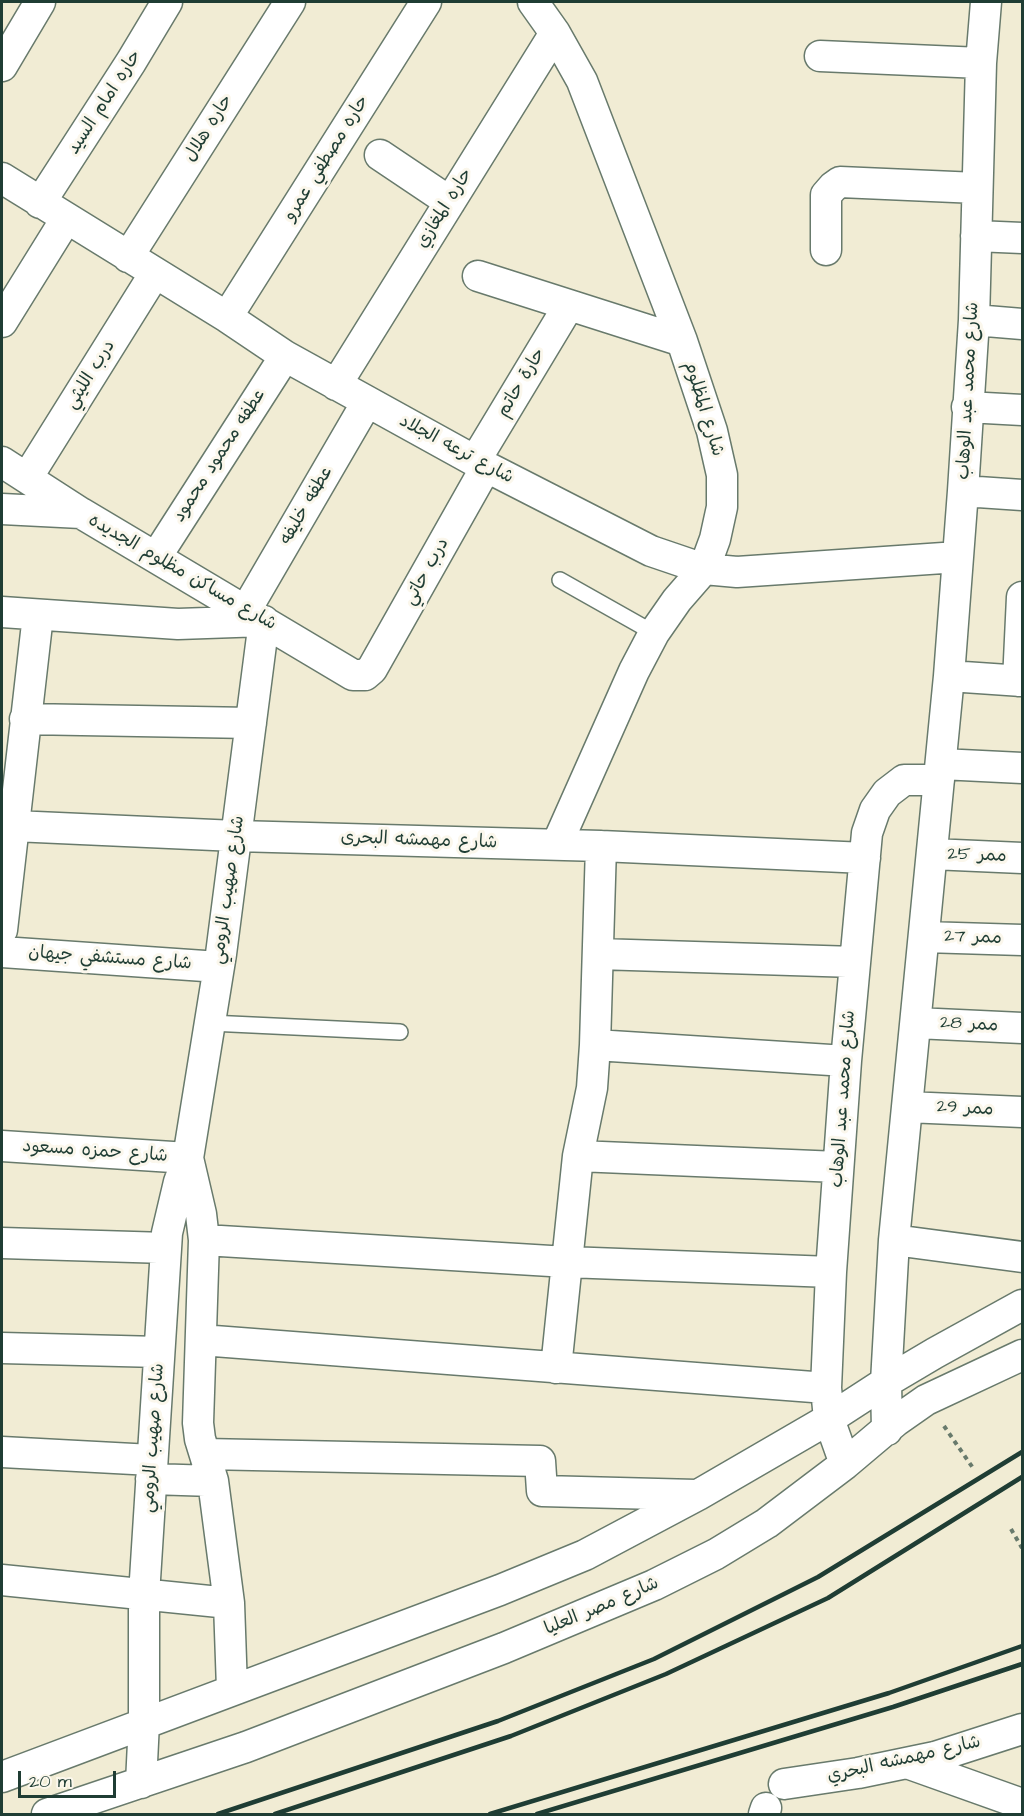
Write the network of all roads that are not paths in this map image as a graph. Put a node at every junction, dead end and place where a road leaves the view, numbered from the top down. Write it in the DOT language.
graph roads {
  1 [pos="40,2"];
  2 [pos="167,2"];
  3 [pos="290,2"];
  4 [pos="426,2"];
  5 [pos="533,2"];
  6 [pos="986,2"];
  7 [pos="555,33"];
  8 [pos="820,56"];
  9 [pos="981,63"];
  10 [pos="2,66"];
  11 [pos="380,155"];
  12 [pos="2,178"];
  13 [pos="977,188"];
  14 [pos="450,202"];
  15 [pos="40,203"];
  16 [pos="66,219"];
  17 [pos="976,236"];
  18 [pos="1023,238"];
  19 [pos="826,250"];
  20 [pos="128,257"];
  21 [pos="155,273"];
  22 [pos="478,276"];
  23 [pos="569,305"];
  24 [pos="227,317"];
  25 [pos="974,320"];
  26 [pos="2,322"];
  27 [pos="1023,324"];
  28 [pos="682,341"];
  29 [pos="285,356"];
  30 [pos="336,385"];
  31 [pos="367,402"];
  32 [pos="967,407"];
  33 [pos="1023,410"];
  34 [pos="2,462"];
  35 [pos="481,464"];
  36 [pos="27,478"];
  37 [pos="963,490"];
  38 [pos="1023,495"];
  39 [pos="2,509"];
  40 [pos="81,513"];
  41 [pos="156,557"];
  42 [pos="958,557"];
  43 [pos="704,569"];
  44 [pos="560,580"];
  45 [pos="1023,597"];
  46 [pos="2,612"];
  47 [pos="38,615"];
  48 [pos="255,616"];
  49 [pos="654,633"];
  50 [pos="365,675"];
  51 [pos="949,676"];
  52 [pos="1020,681"];
  53 [pos="26,719"];
  54 [pos="251,723"];
  55 [pos="1023,768"];
  56 [pos="940,772"];
  57 [pos="14,826"];
  58 [pos="236,836"];
  59 [pos="557,844"];
  60 [pos="601,846"];
  61 [pos="932,854"];
  62 [pos="864,858"];
  63 [pos="1023,858"];
  64 [pos="2,930"];
  65 [pos="924,937"];
  66 [pos="1023,940"];
  67 [pos="2,952"];
  68 [pos="598,954"];
  69 [pos="855,962"];
  70 [pos="219,967"];
  71 [pos="210,1023"];
  72 [pos="916,1023"];
  73 [pos="1023,1028"];
  74 [pos="400,1032"];
  75 [pos="595,1045"];
  76 [pos="846,1061"];
  77 [pos="907,1107"];
  78 [pos="1023,1112"];
  79 [pos="2,1146"];
  80 [pos="578,1156"];
  81 [pos="188,1158"];
  82 [pos="838,1167"];
  83 [pos="204,1240"];
  84 [pos="894,1240"];
  85 [pos="2,1243"];
  86 [pos="166,1248"];
  87 [pos="1023,1257"];
  88 [pos="567,1262"];
  89 [pos="831,1272"];
  90 [pos="1023,1305"];
  91 [pos="201,1340"];
  92 [pos="2,1348"];
  93 [pos="159,1352"];
  94 [pos="1023,1355"];
  95 [pos="556,1368"];
  96 [pos="886,1382"];
  97 [pos="826,1388"];
  98 [pos="829,1419"];
  99 [pos="887,1430"];
  100 [pos="2,1452"];
  101 [pos="845,1464"];
  102 [pos="209,1467"];
  103 [pos="151,1470"];
  104 [pos="698,1495"];
  105 [pos="2,1580"];
  106 [pos="144,1595"];
  107 [pos="229,1604"];
  108 [pos="232,1689"];
  109 [pos="144,1722"];
  110 [pos="1023,1730"];
  111 [pos="907,1763"];
  112 [pos="2,1777"];
  113 [pos="141,1783"];
  114 [pos="784,1784"];
  115 [pos="1023,1804"];
  116 [pos="47,1815"];
  1 -- 10 [label="street"];
  2 -- 15 [label="street, حاره امام السيد"];
  3 -- 20 [label="street, حاره هلال"];
  4 -- 24 [label="street, حاره مصطفي عمرو"];
  5 -- 7 [label="street, شارع المظلوم"];
  6 -- 9 [label="street, شارع محمد عبد الوهاب"];
  7 -- 14 [label="street, حاره المغازي"];
  7 -- 28 [label="street, شارع المظلوم"];
  8 -- 9 [label="street"];
  9 -- 13 [label="street, شارع محمد عبد الوهاب"];
  11 -- 14 [label="street"];
  12 -- 15 [label="street, شارع ترعه الجلاد"];
  13 -- 17 [label="street, شارع محمد عبد الوهاب"];
  13 -- 19 [label="street"];
  14 -- 30 [label="street, حاره المغازي"];
  15 -- 16 [label="street, شارع ترعه الجلاد"];
  16 -- 20 [label="street, شارع ترعه الجلاد"];
  16 -- 26 [label="street"];
  17 -- 18 [label="street"];
  17 -- 25 [label="street, شارع محمد عبد الوهاب"];
  20 -- 21 [label="street, شارع ترعه الجلاد"];
  21 -- 24 [label="street, شارع ترعه الجلاد"];
  21 -- 36 [label="street, درب الليثي"];
  22 -- 23 [label="street"];
  23 -- 28 [label="street"];
  23 -- 35 [label="street, حارة حاتم"];
  24 -- 29 [label="street, شارع ترعه الجلاد"];
  25 -- 27 [label="street"];
  25 -- 32 [label="street, شارع محمد عبد الوهاب"];
  28 -- 43 [label="street, شارع المظلوم"];
  29 -- 30 [label="street, شارع ترعه الجلاد"];
  29 -- 41 [label="street, عطفه محمود محمود"];
  30 -- 31 [label="street, شارع ترعه الجلاد"];
  31 -- 35 [label="street, شارع ترعه الجلاد"];
  31 -- 48 [label="street, عطفه خليفه"];
  32 -- 33 [label="street"];
  32 -- 37 [label="street, شارع محمد عبد الوهاب"];
  34 -- 36 [label="street, شارع مساكن مظلوم الجديده"];
  35 -- 43 [label="street, شارع ترعه الجلاد"];
  35 -- 50 [label="street, درب حاتي"];
  36 -- 40 [label="street, شارع مساكن مظلوم الجديده"];
  37 -- 38 [label="street"];
  37 -- 42 [label="street, شارع محمد عبد الوهاب"];
  39 -- 40 [label="street"];
  40 -- 41 [label="street, شارع مساكن مظلوم الجديده"];
  41 -- 48 [label="street, شارع مساكن مظلوم الجديده"];
  42 -- 43 [label="street, شارع ترعه الجلاد"];
  42 -- 51 [label="street, شارع محمد عبد الوهاب"];
  43 -- 49 [label="street, شارع المظلوم"];
  44 -- 49 [label="lane"];
  45 -- 52 [label="street"];
  46 -- 47 [label="street"];
  47 -- 48 [label="street"];
  47 -- 53 [label="street"];
  48 -- 50 [label="street, شارع مساكن مظلوم الجديده"];
  48 -- 54 [label="street, شارع صهيب الرومي"];
  49 -- 59 [label="street, شارع المظلوم"];
  51 -- 52 [label="street"];
  51 -- 56 [label="street, شارع محمد عبد الوهاب"];
  53 -- 54 [label="street"];
  53 -- 57 [label="street"];
  54 -- 58 [label="street, شارع صهيب الرومي"];
  55 -- 56 [label="street"];
  56 -- 61 [label="street, شارع محمد عبد الوهاب"];
  56 -- 62 [label="street, شارع محمد عبد الوهاب"];
  57 -- 58 [label="street, شارع مهمشه البحرى"];
  57 -- 64 [label="street"];
  58 -- 59 [label="street, شارع مهمشه البحرى"];
  58 -- 70 [label="street, شارع صهيب الرومي"];
  59 -- 60 [label="street, شارع مهمشه البحرى"];
  60 -- 62 [label="street, شارع مهمشه البحرى"];
  60 -- 68 [label="street"];
  61 -- 63 [label="street, ممر 25"];
  61 -- 65 [label="street, شارع محمد عبد الوهاب"];
  62 -- 69 [label="street, شارع محمد عبد الوهاب"];
  65 -- 66 [label="street, ممر 27"];
  65 -- 72 [label="street, شارع محمد عبد الوهاب"];
  67 -- 70 [label="street, شارع مستشفي جيهان"];
  68 -- 69 [label="street"];
  68 -- 75 [label="street"];
  69 -- 76 [label="street, شارع محمد عبد الوهاب"];
  70 -- 71 [label="street, شارع صهيب الرومي"];
  71 -- 74 [label="lane"];
  71 -- 81 [label="street, شارع صهيب الرومي"];
  72 -- 73 [label="street, ممر 28"];
  72 -- 77 [label="street, شارع محمد عبد الوهاب"];
  75 -- 76 [label="street"];
  75 -- 80 [label="street"];
  76 -- 82 [label="street, شارع محمد عبد الوهاب"];
  77 -- 78 [label="street, ممر 29"];
  77 -- 84 [label="street, شارع محمد عبد الوهاب"];
  79 -- 81 [label="street, شارع حمزه مسعود"];
  80 -- 82 [label="street"];
  80 -- 88 [label="street"];
  81 -- 83 [label="street, شارع صهيب الرومي"];
  81 -- 86 [label="street, شارع صهيب الرومي"];
  82 -- 89 [label="street, شارع محمد عبد الوهاب"];
  83 -- 88 [label="street"];
  83 -- 91 [label="street, شارع صهيب الرومي"];
  84 -- 87 [label="street"];
  84 -- 96 [label="street, شارع محمد عبد الوهاب"];
  85 -- 86 [label="street"];
  86 -- 93 [label="street, شارع صهيب الرومي"];
  88 -- 89 [label="street"];
  88 -- 95 [label="street"];
  89 -- 97 [label="street, شارع محمد عبد الوهاب"];
  90 -- 96 [label="street"];
  91 -- 95 [label="street"];
  91 -- 102 [label="street, شارع صهيب الرومي"];
  92 -- 93 [label="street"];
  93 -- 103 [label="street, شارع صهيب الرومي"];
  94 -- 99 [label="street, شارع مصر العليا"];
  95 -- 97 [label="street"];
  96 -- 98 [label="street"];
  96 -- 99 [label="street, شارع محمد عبد الوهاب"];
  97 -- 98 [label="street, شارع محمد عبد الوهاب"];
  98 -- 101 [label="street, شارع محمد عبد الوهاب"];
  98 -- 104 [label="street"];
  99 -- 101 [label="street, شارع مصر العليا"];
  100 -- 103 [label="street"];
  101 -- 113 [label="street, شارع مصر العليا"];
  102 -- 103 [label="street"];
  102 -- 104 [label="street"];
  102 -- 107 [label="street, شارع صهيب الرومي"];
  103 -- 106 [label="street, شارع صهيب الرومي"];
  104 -- 108 [label="street"];
  105 -- 106 [label="street"];
  106 -- 107 [label="street"];
  106 -- 109 [label="street, شارع صهيب الرومي"];
  107 -- 108 [label="street, شارع صهيب الرومي"];
  108 -- 109 [label="street"];
  109 -- 112 [label="street"];
  109 -- 113 [label="street, شارع صهيب الرومي"];
  110 -- 111 [label="street, شارع مهمشه البحري"];
  111 -- 114 [label="street, شارع مهمشه البحري"];
  111 -- 115 [label="street"];
  113 -- 116 [label="street, شارع مصر العليا"];
}
